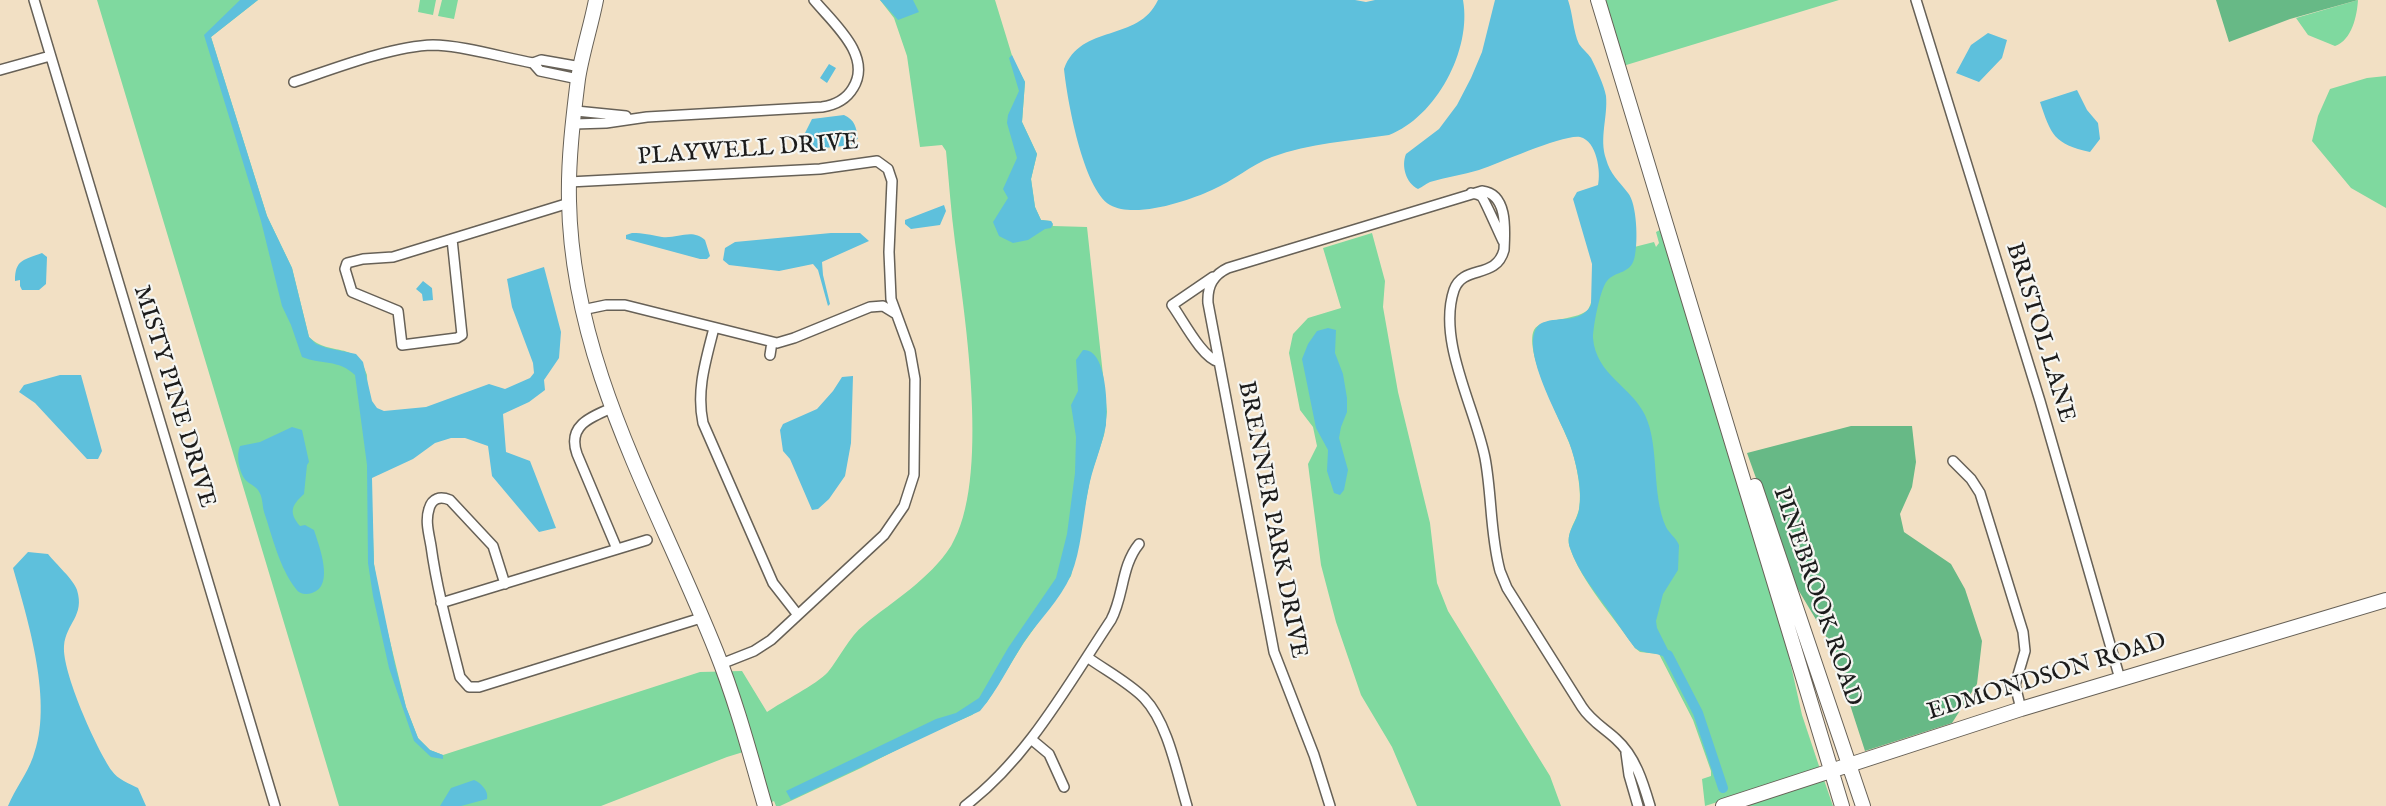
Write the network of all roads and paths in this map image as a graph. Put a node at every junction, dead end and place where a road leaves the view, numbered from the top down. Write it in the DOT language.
graph roads {
  1 [pos="33,0"];
  2 [pos="596,0"];
  3 [pos="814,0"];
  4 [pos="1598,0"];
  5 [pos="1916,0"];
  6 [pos="50,56"];
  7 [pos="0,70"];
  8 [pos="579,73"];
  9 [pos="294,82"];
  10 [pos="575,118"];
  11 [pos="569,182"];
  12 [pos="569,203"];
  13 [pos="452,239"];
  14 [pos="1218,274"];
  15 [pos="582,310"];
  16 [pos="896,314"];
  17 [pos="714,328"];
  18 [pos="772,342"];
  19 [pos="770,355"];
  20 [pos="1220,362"];
  21 [pos="1720,404"];
  22 [pos="612,408"];
  23 [pos="1953,461"];
  24 [pos="647,540"];
  25 [pos="1139,544"];
  26 [pos="617,549"];
  27 [pos="505,584"];
  28 [pos="2386,600"];
  29 [pos="441,603"];
  30 [pos="798,615"];
  31 [pos="701,618"];
  32 [pos="1087,657"];
  33 [pos="721,664"];
  34 [pos="2120,679"];
  35 [pos="2021,709"];
  36 [pos="1031,739"];
  37 [pos="1626,751"];
  38 [pos="1850,765"];
  39 [pos="1831,772"];
  40 [pos="1325,786"];
  41 [pos="1064,787"];
  42 [pos="275,806"];
  43 [pos="765,806"];
  44 [pos="965,806"];
  45 [pos="1187,806"];
  46 [pos="1330,806"];
  47 [pos="1336,806"];
  48 [pos="1638,806"];
  49 [pos="1650,806"];
  50 [pos="1723,806"];
  51 [pos="1842,806"];
  52 [pos="1863,806"];
  1 -- 6 [label="street, MISTY PINE DRIVE"];
  2 -- 8 [label="street"];
  3 -- 10 [label="street"];
  4 -- 21 [label="street, PINEBROOK ROAD"];
  5 -- 34 [label="street, BRISTOL LANE"];
  6 -- 7 [label="street"];
  6 -- 42 [label="street, MISTY PINE DRIVE"];
  8 -- 9 [label="street"];
  8 -- 10 [label="street"];
  10 -- 11 [label="street"];
  11 -- 12 [label="street"];
  11 -- 16 [label="street, PLAYWELL DRIVE"];
  12 -- 13 [label="street"];
  12 -- 15 [label="street"];
  13 -- 13 [label="street"];
  14 -- 20 [label="street, BRENNER PARK DRIVE"];
  14 -- 20 [label="street, BRENNER PARK DRIVE"];
  14 -- 37 [label="street, BRENNER PARK DRIVE"];
  15 -- 17 [label="street"];
  15 -- 22 [label="street"];
  16 -- 18 [label="street"];
  16 -- 30 [label="street"];
  17 -- 18 [label="street"];
  17 -- 30 [label="street"];
  18 -- 19 [label="street"];
  20 -- 40 [label="street, BRENNER PARK DRIVE"];
  21 -- 38 [label="street, PINEBROOK ROAD"];
  21 -- 39 [label="street, PINEBROOK ROAD"];
  22 -- 26 [label="street"];
  22 -- 31 [label="street"];
  23 -- 35 [label="street"];
  24 -- 26 [label="street"];
  25 -- 32 [label="street"];
  26 -- 27 [label="street"];
  27 -- 29 [label="street"];
  27 -- 29 [label="street"];
  28 -- 34 [label="street, EDMONDSON ROAD"];
  29 -- 31 [label="street"];
  30 -- 33 [label="street"];
  31 -- 33 [label="street"];
  32 -- 36 [label="street"];
  32 -- 45 [label="street"];
  33 -- 43 [label="street"];
  34 -- 35 [label="street, EDMONDSON ROAD"];
  35 -- 38 [label="street, EDMONDSON ROAD"];
  36 -- 41 [label="street"];
  36 -- 44 [label="street"];
  37 -- 48 [label="street"];
  37 -- 49 [label="street"];
  38 -- 39 [label="street, EDMONDSON ROAD"];
  38 -- 52 [label="street, PINEBROOK ROAD"];
  39 -- 50 [label="street, EDMONDSON ROAD"];
  39 -- 51 [label="street, PINEBROOK ROAD"];
  40 -- 46 [label="street, BRENNER PARK DRIVE"];
  40 -- 47 [label="street, BRENNER PARK DRIVE"];
}
